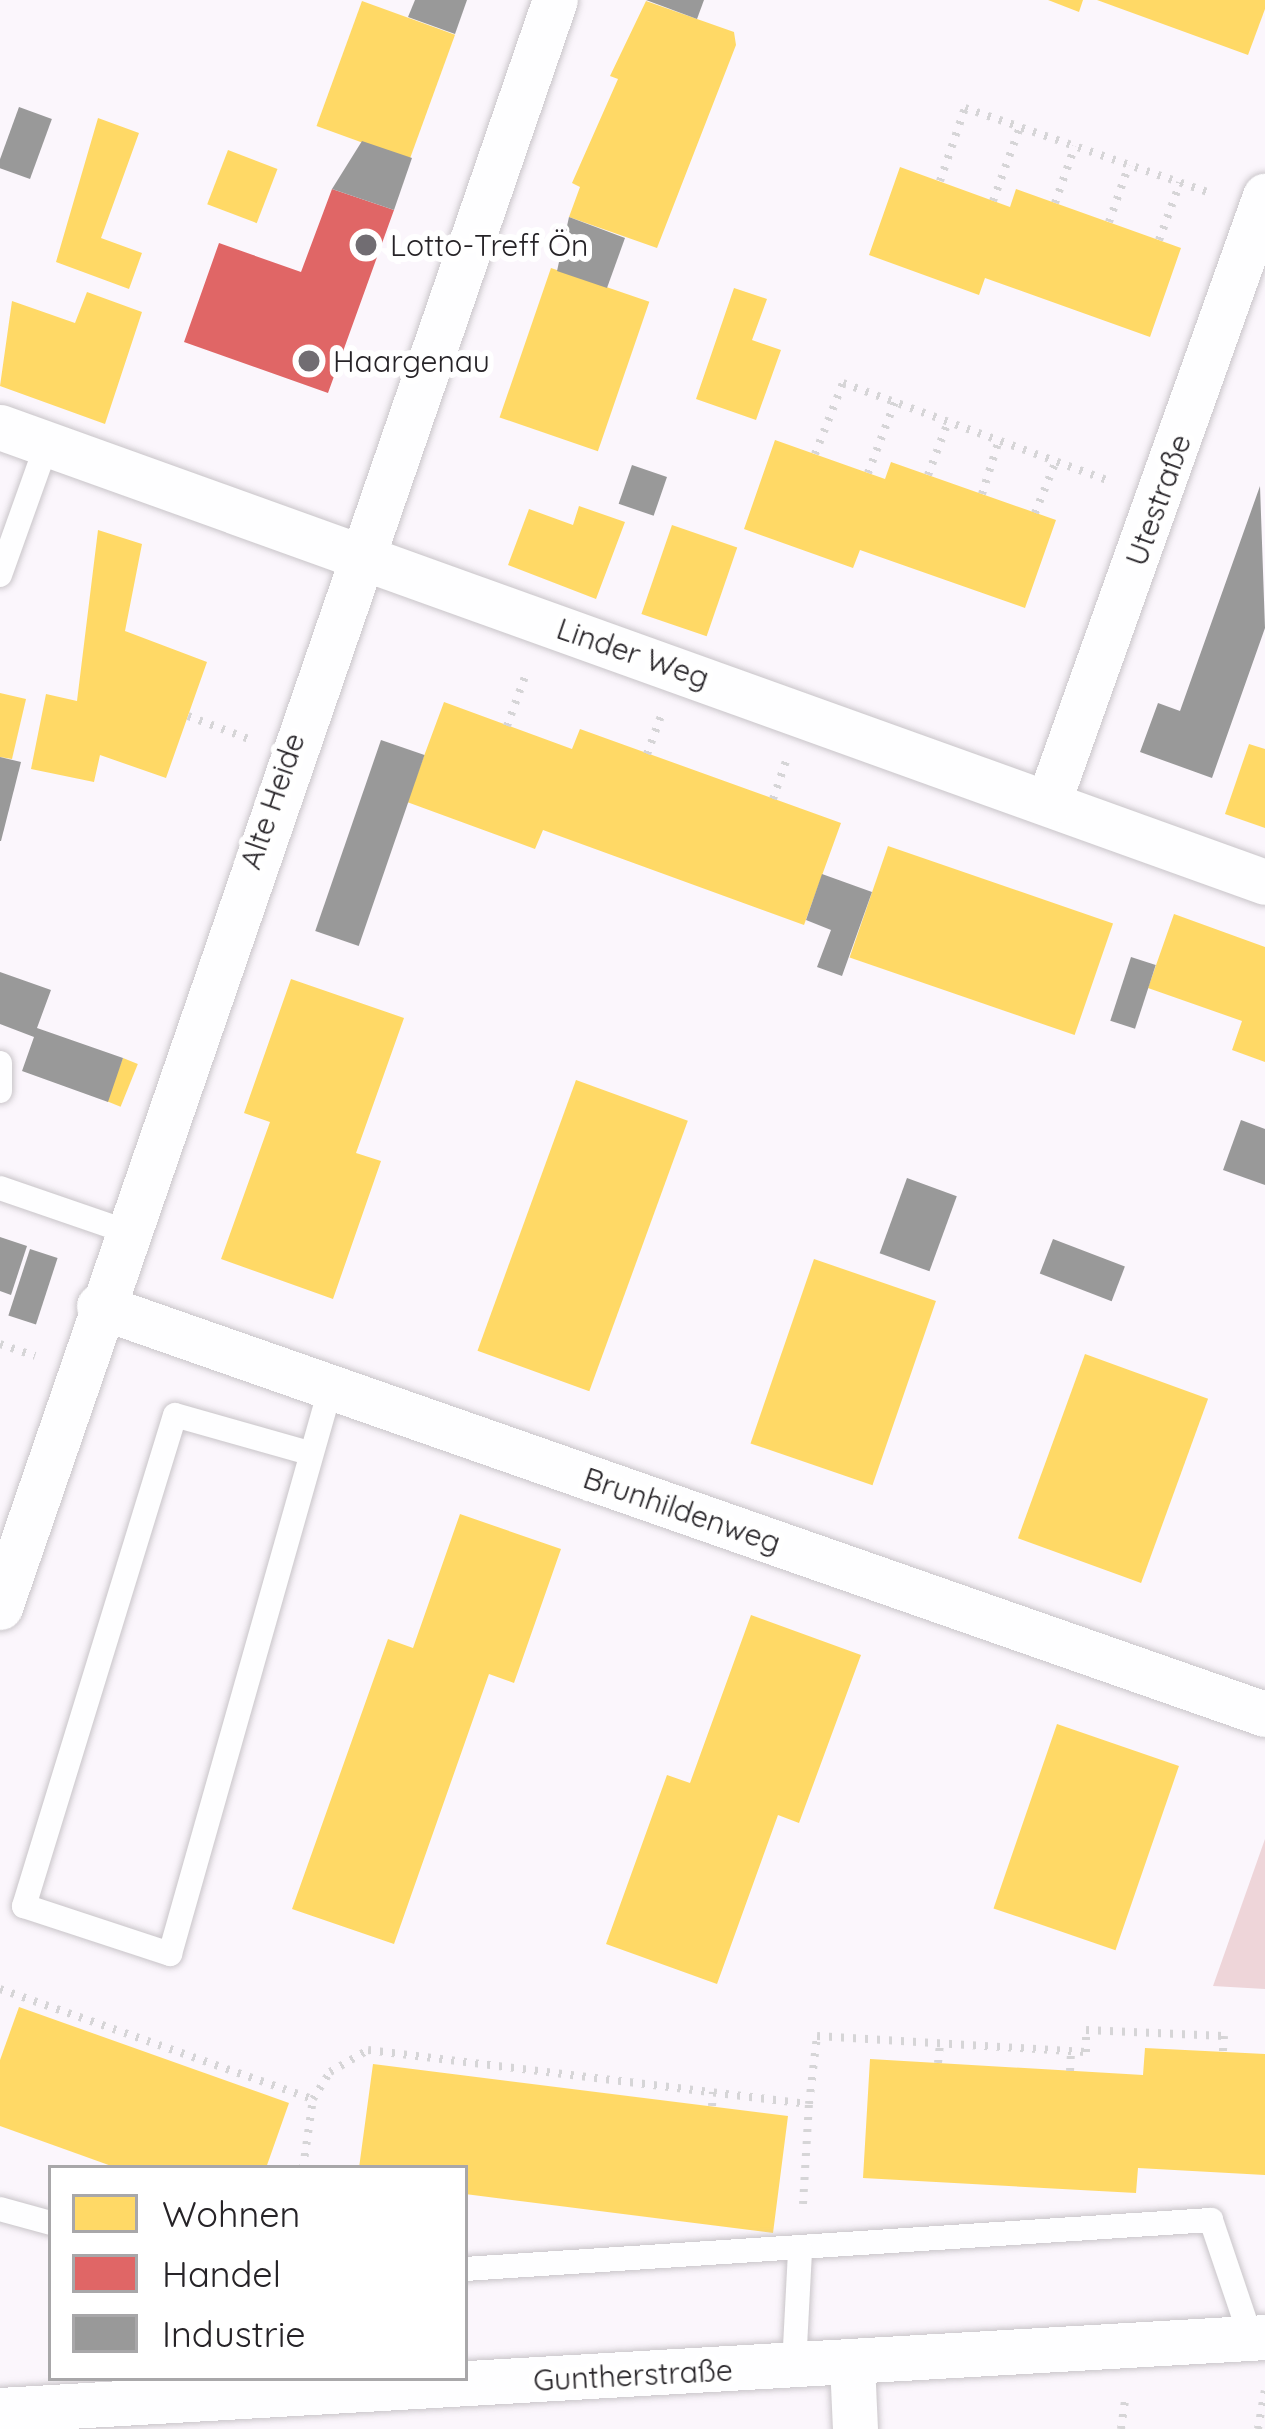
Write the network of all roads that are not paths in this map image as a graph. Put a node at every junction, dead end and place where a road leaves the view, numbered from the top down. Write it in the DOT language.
graph roads {
  1 [pos="556,0"];
  2 [pos="1262,204"];
  3 [pos="0,427"];
  4 [pos="47,444"];
  5 [pos="359,557"];
  6 [pos="0,575"];
  7 [pos="1048,802"];
  8 [pos="1265,882"];
  9 [pos="0,1063"];
  10 [pos="0,1091"];
  11 [pos="0,1188"];
  12 [pos="125,1231"];
  13 [pos="99,1306"];
  14 [pos="331,1386"];
  15 [pos="309,1453"];
  16 [pos="0,1606"];
  17 [pos="1265,1714"];
  18 [pos="0,2210"];
  19 [pos="48,2222"];
  20 [pos="800,2250"];
  21 [pos="468,2269"];
  22 [pos="1258,2338"];
  23 [pos="852,2363"];
  24 [pos="794,2366"];
  25 [pos="6,2416"];
  26 [pos="855,2429"];
  1 -- 5 [label="street, Alte Heide"];
  2 -- 7 [label="street, Utestraße"];
  3 -- 4 [label="street, Linder Weg"];
  4 -- 5 [label="street, Linder Weg"];
  4 -- 6 [label="lane"];
  5 -- 7 [label="street, Linder Weg"];
  5 -- 12 [label="street, Alte Heide"];
  7 -- 8 [label="street, Linder Weg"];
  9 -- 10 [label="lane"];
  11 -- 12 [label="lane"];
  12 -- 13 [label="street, Alte Heide"];
  13 -- 14 [label="street, Brunhildenweg"];
  13 -- 16 [label="street, Alte Heide"];
  14 -- 15 [label="lane"];
  14 -- 17 [label="street, Brunhildenweg"];
  15 -- 15 [label="lane"];
  18 -- 19 [label="lane"];
  20 -- 21 [label="lane"];
  20 -- 22 [label="lane"];
  20 -- 24 [label="lane"];
  22 -- 23 [label="street, Guntherstraße"];
  23 -- 24 [label="street, Guntherstraße"];
  23 -- 26 [label="street"];
  24 -- 25 [label="street, Guntherstraße"];
}
